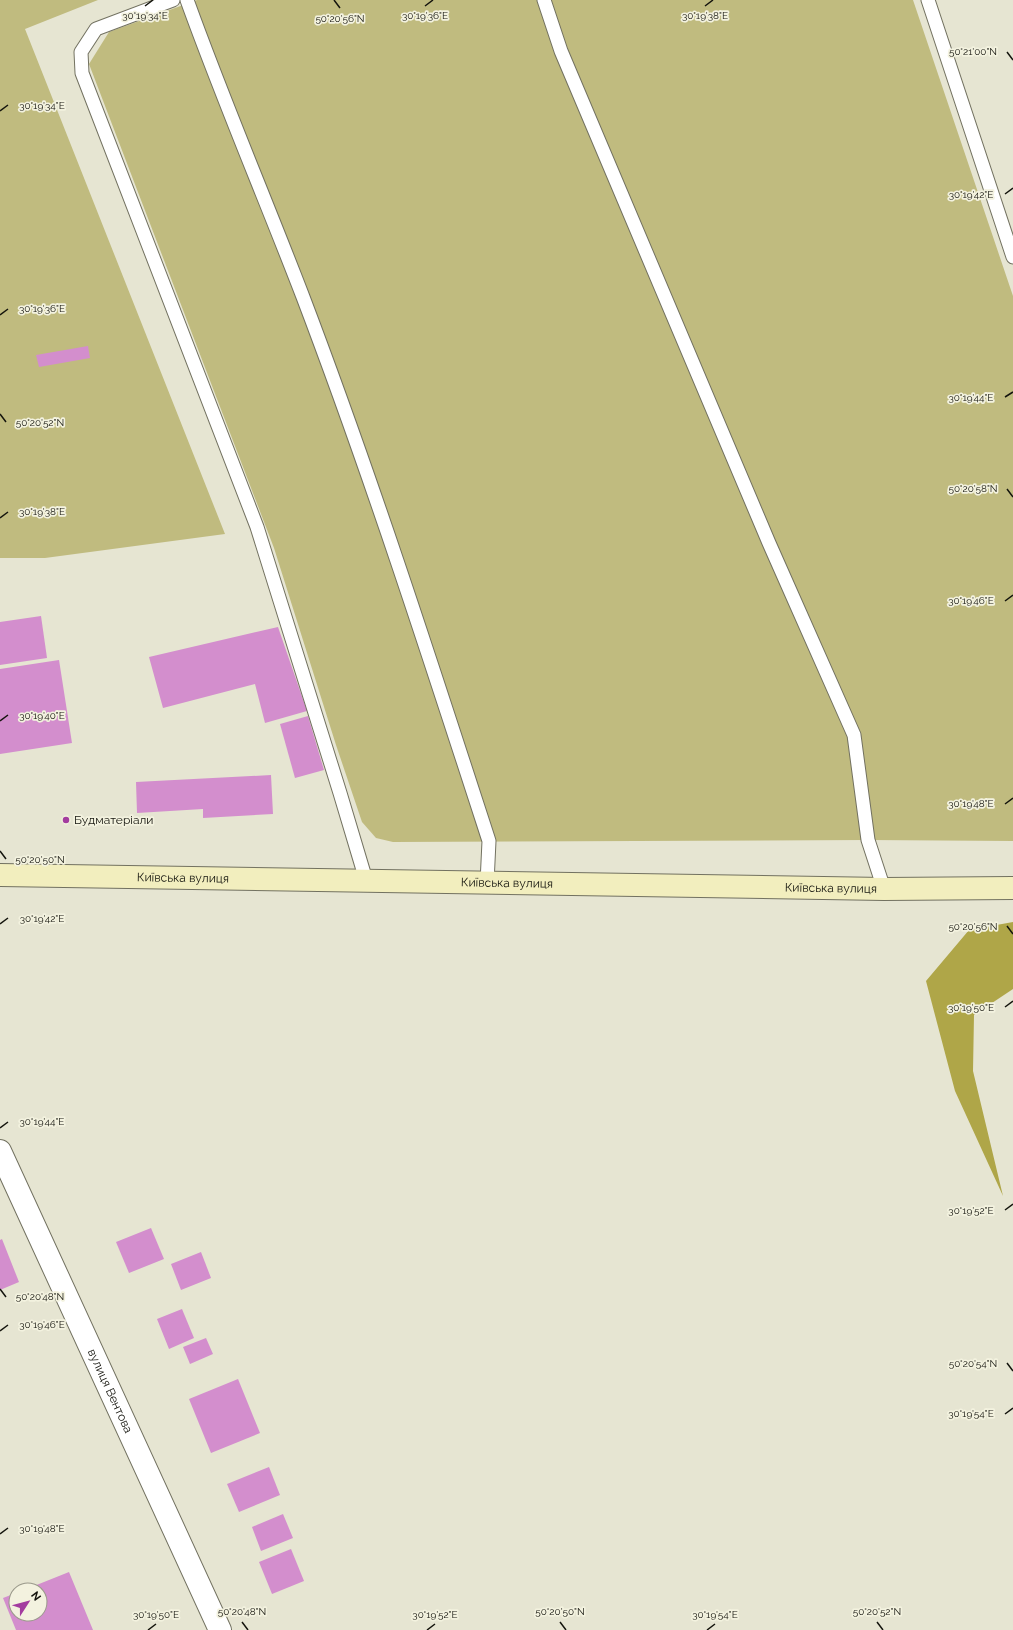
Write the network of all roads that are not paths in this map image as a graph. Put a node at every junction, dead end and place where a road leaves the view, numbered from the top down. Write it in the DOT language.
graph roads {
  1 [pos="173,0"];
  2 [pos="187,0"];
  3 [pos="544,0"];
  4 [pos="928,0"];
  5 [pos="1013,256"];
  6 [pos="0,875"];
  7 [pos="366,880"];
  8 [pos="487,883"];
  9 [pos="1013,888"];
  10 [pos="884,889"];
  11 [pos="0,1151"];
  12 [pos="220,1630"];
  1 -- 7 [label="lane"];
  2 -- 8 [label="lane"];
  3 -- 10 [label="lane"];
  4 -- 5 [label="lane"];
  6 -- 7 [label="main road, Київська вулиця"];
  7 -- 8 [label="main road, Київська вулиця"];
  8 -- 10 [label="main road, Київська вулиця"];
  9 -- 10 [label="main road, Київська вулиця"];
  11 -- 12 [label="street, вулиця Вентова"];
}
